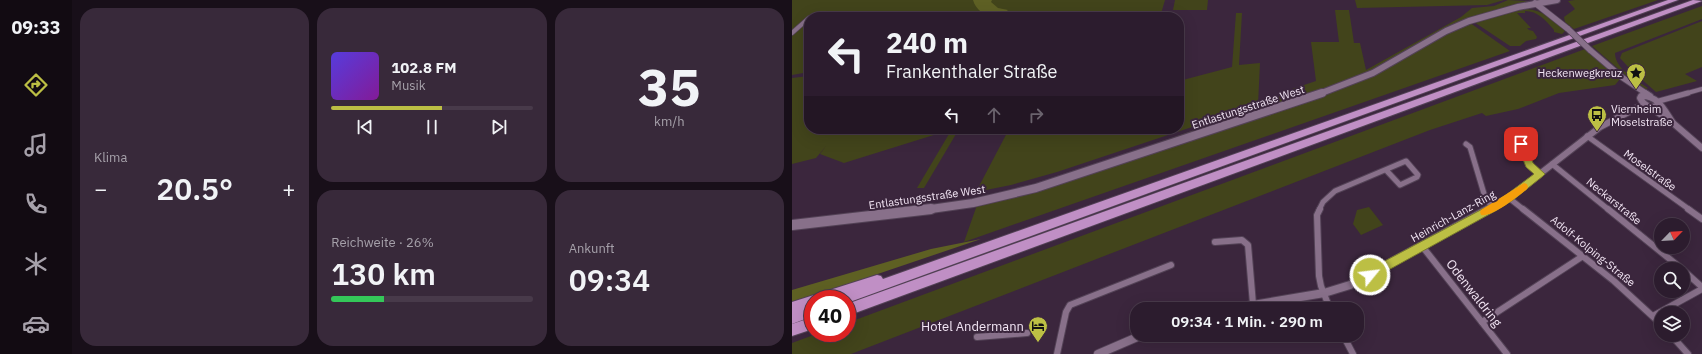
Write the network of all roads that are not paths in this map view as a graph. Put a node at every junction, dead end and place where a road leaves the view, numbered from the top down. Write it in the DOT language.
graph roads {
  1 [pos="1555,0"];
  2 [pos="1675,0"];
  3 [pos="1699,0"];
  4 [pos="1536,1"];
  5 [pos="1517,7"];
  6 [pos="1545,12"];
  7 [pos="1555,19"];
  8 [pos="804,22"];
  9 [pos="792,33"];
  10 [pos="1623,78"];
  11 [pos="1702,89"];
  12 [pos="1650,96"];
  13 [pos="1644,103"];
  14 [pos="1660,103"];
  15 [pos="1673,123"];
  16 [pos="1522,135"];
  17 [pos="1587,136"];
  18 [pos="1466,144"];
  19 [pos="1702,148"];
  20 [pos="1552,164"];
  21 [pos="1386,170"];
  22 [pos="1540,174"];
  23 [pos="1509,198"];
  24 [pos="1493,208"];
  25 [pos="1702,220"];
  26 [pos="792,225"];
  27 [pos="1215,242"];
  28 [pos="1422,246"];
  29 [pos="1583,256"];
  30 [pos="956,258"];
  31 [pos="1674,262"];
  32 [pos="1172,265"];
  33 [pos="1690,276"];
  34 [pos="1702,288"];
  35 [pos="847,290"];
  36 [pos="1324,293"];
  37 [pos="856,294"];
  38 [pos="1253,302"];
  39 [pos="1266,302"];
  40 [pos="1327,302"];
  41 [pos="804,304"];
  42 [pos="856,307"];
  43 [pos="792,308"];
  44 [pos="804,313"];
  45 [pos="1653,316"];
  46 [pos="792,318"];
  47 [pos="1482,322"];
  48 [pos="804,326"];
  49 [pos="792,330"];
  50 [pos="1027,333"];
  51 [pos="977,337"];
  52 [pos="1130,340"];
  53 [pos="1347,342"];
  54 [pos="1677,342"];
  55 [pos="1057,354"];
  56 [pos="1098,354"];
  57 [pos="1353,354"];
  58 [pos="1507,354"];
  59 [pos="1688,354"];
  1 -- 4 [label="main road, Entlastungsstraße West"];
  2 -- 30 [label="highway"];
  3 -- 42 [label="highway"];
  4 -- 5 [label="main road, Entlastungsstraße West"];
  4 -- 6 [label="street"];
  4 -- 7 [label="street"];
  5 -- 6 [label="street"];
  5 -- 26 [label="main road, Entlastungsstraße West"];
  6 -- 7 [label="street"];
  7 -- 10 [label="street, bridge"];
  8 -- 9 [label="street"];
  10 -- 12 [label="street"];
  10 -- 13 [label="street"];
  11 -- 14 [label="street"];
  12 -- 13 [label="street"];
  12 -- 14 [label="street"];
  13 -- 14 [label="street"];
  13 -- 15 [label="street"];
  13 -- 17 [label="street, Heinrich-Lanz-Ring"];
  14 -- 15 [label="street"];
  15 -- 19 [label="street"];
  16 -- 22 [label="street"];
  17 -- 20 [label="street, Heinrich-Lanz-Ring"];
  17 -- 25 [label="street, Moselstraße"];
  18 -- 24 [label="street"];
  20 -- 22 [label="street, Heinrich-Lanz-Ring"];
  20 -- 31 [label="street, Neckarstraße"];
  21 -- 21 [label="street"];
  21 -- 36 [label="street"];
  22 -- 23 [label="street, Heinrich-Lanz-Ring"];
  23 -- 24 [label="street, Heinrich-Lanz-Ring"];
  23 -- 29 [label="street, Adolf-Kolping-Straße"];
  24 -- 28 [label="street, Heinrich-Lanz-Ring"];
  27 -- 38 [label="street"];
  28 -- 36 [label="street, Heinrich-Lanz-Ring"];
  28 -- 47 [label="street, Odenwaldring"];
  29 -- 45 [label="street, Adolf-Kolping-Straße"];
  29 -- 47 [label="street"];
  30 -- 35 [label="highway"];
  30 -- 37 [label="highway"];
  32 -- 55 [label="street"];
  33 -- 34 [label="street, Neckarstraße"];
  34 -- 45 [label="street"];
  36 -- 39 [label="street, Heinrich-Lanz-Ring"];
  36 -- 40 [label="street"];
  41 -- 43 [label="highway"];
  44 -- 46 [label="highway"];
  47 -- 58 [label="street, Odenwaldring"];
  48 -- 49 [label="highway"];
  50 -- 51 [label="street"];
  52 -- 56 [label="street"];
  53 -- 57 [label="street"];
  54 -- 59 [label="street"];
}
